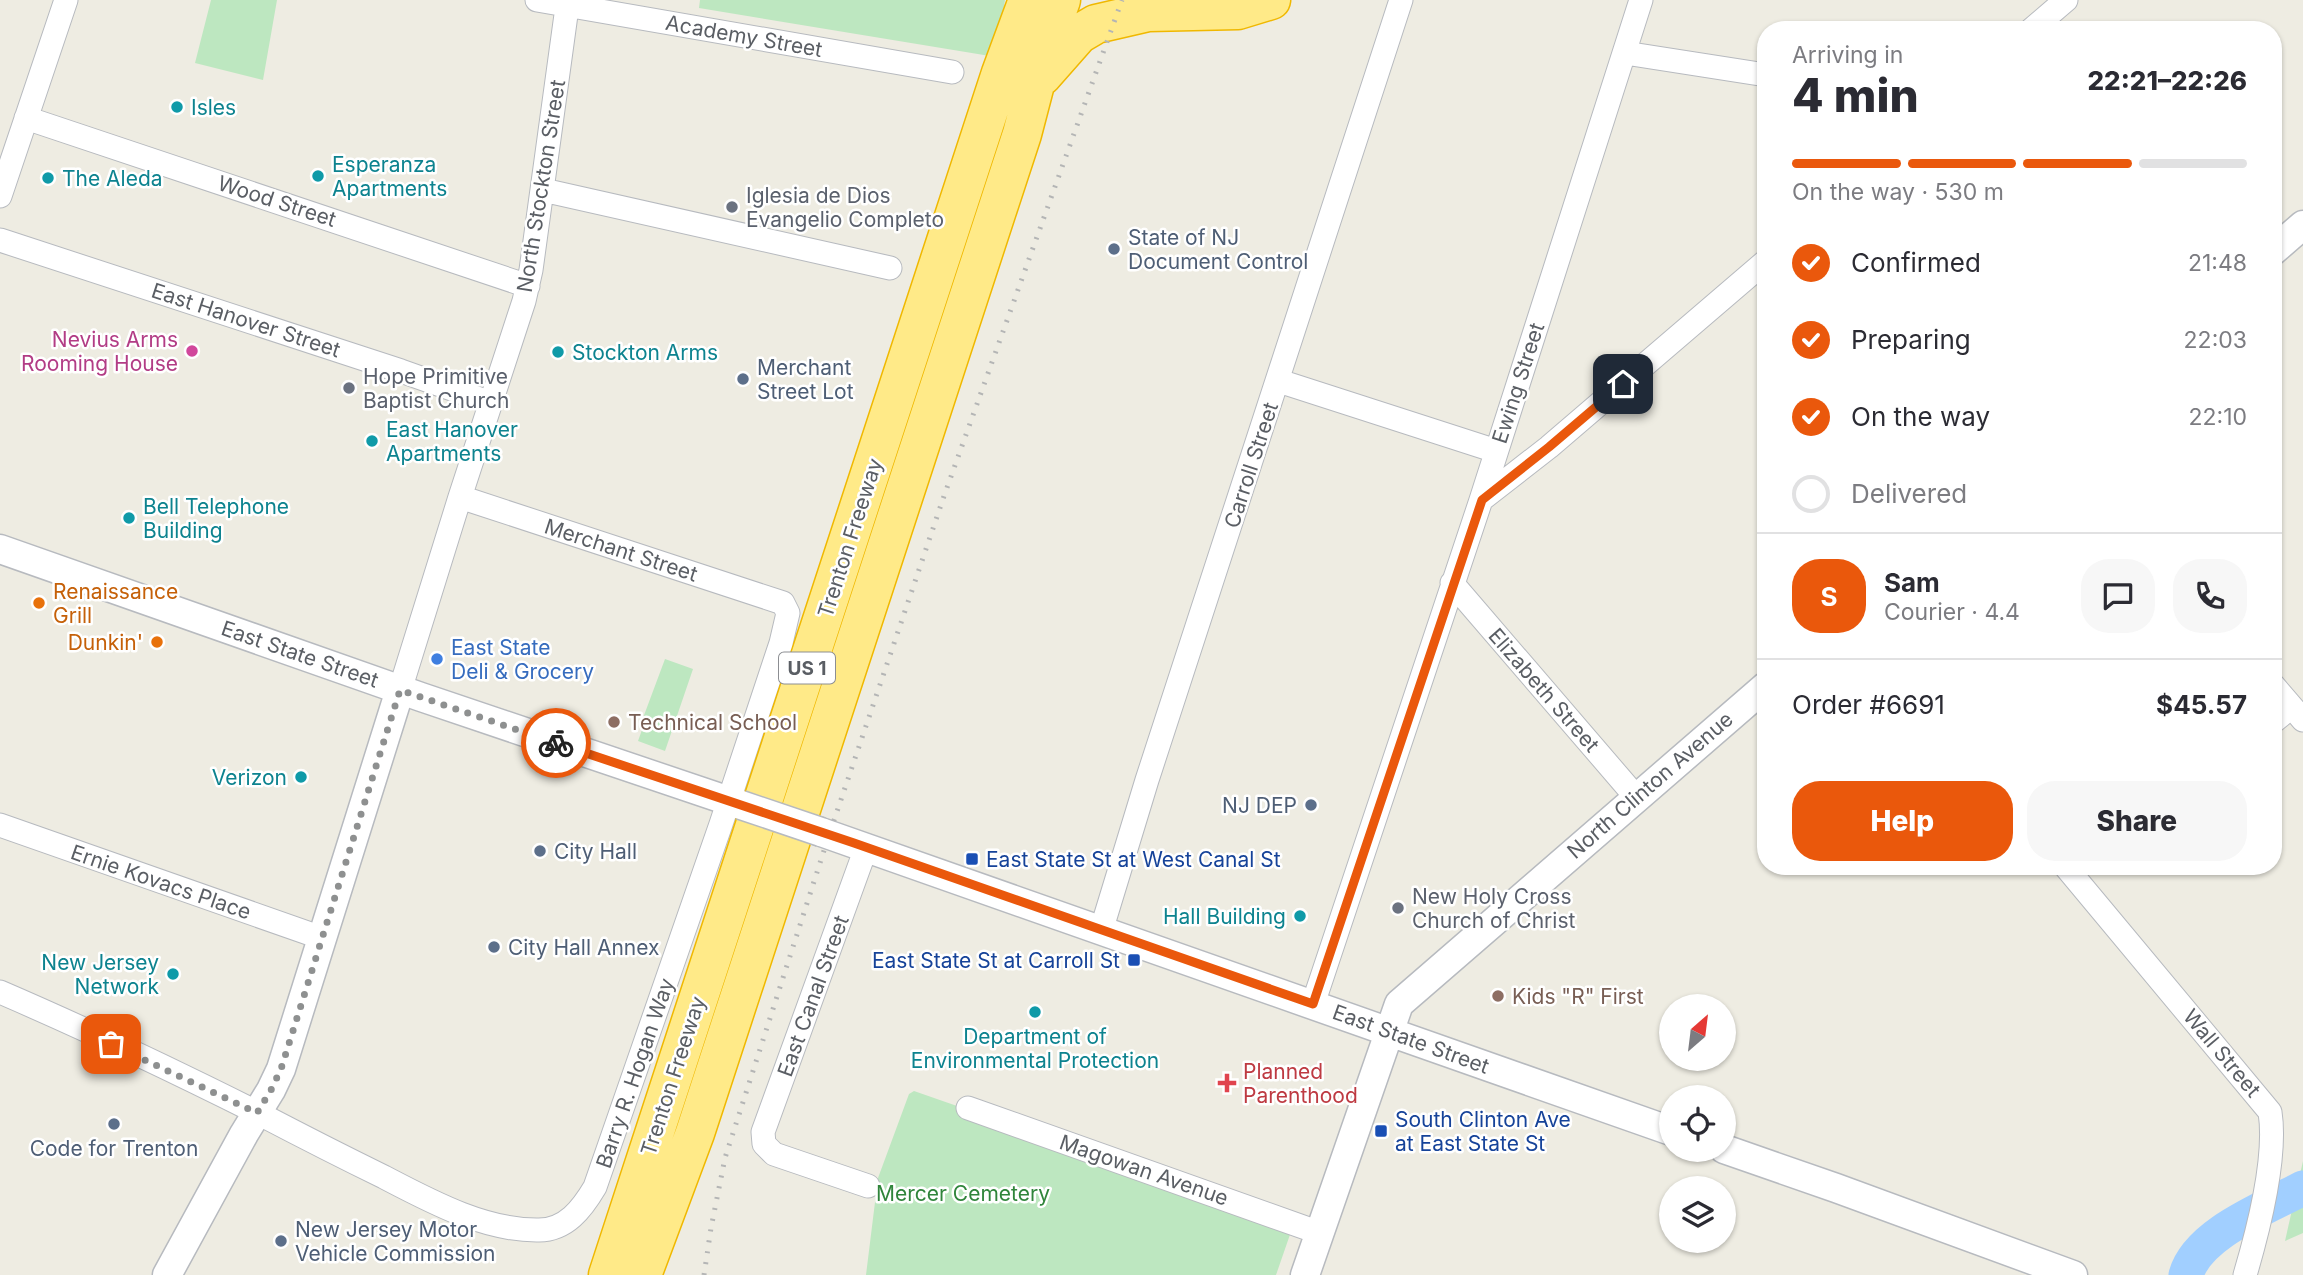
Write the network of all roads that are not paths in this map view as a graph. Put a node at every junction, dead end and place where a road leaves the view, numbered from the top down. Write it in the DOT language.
graph roads {
  1 [pos="66,0"];
  2 [pos="537,0"];
  3 [pos="1014,0"];
  4 [pos="1028,0"];
  5 [pos="1060,0"];
  6 [pos="1271,0"];
  7 [pos="1401,0"];
  8 [pos="1641,0"];
  9 [pos="2066,0"];
  10 [pos="568,3"];
  11 [pos="1191,5"];
  12 [pos="2042,21"];
  13 [pos="1625,53"];
  14 [pos="952,72"];
  15 [pos="1757,74"];
  16 [pos="1018,80"];
  17 [pos="26,118"];
  18 [pos="542,190"];
  19 [pos="0,196"];
  20 [pos="2303,225"];
  21 [pos="0,240"];
  22 [pos="2282,243"];
  23 [pos="890,268"];
  24 [pos="1757,269"];
  25 [pos="528,286"];
  26 [pos="1279,381"];
  27 [pos="491,403"];
  28 [pos="1496,452"];
  29 [pos="460,497"];
  30 [pos="1482,500"];
  31 [pos="0,549"];
  32 [pos="1452,583"];
  33 [pos="783,603"];
  34 [pos="400,690"];
  35 [pos="1757,694"];
  36 [pos="2282,696"];
  37 [pos="2297,713"];
  38 [pos="1636,797"];
  39 [pos="735,803"];
  40 [pos="0,825"];
  41 [pos="866,848"];
  42 [pos="2074,875"];
  43 [pos="1101,930"];
  44 [pos="322,939"];
  45 [pos="0,992"];
  46 [pos="1313,1004"];
  47 [pos="1390,1032"];
  48 [pos="968,1108"];
  49 [pos="257,1113"];
  50 [pos="1659,1127"];
  51 [pos="695,1133"];
  52 [pos="1736,1153"];
  53 [pos="867,1186"];
  54 [pos="1320,1233"];
  55 [pos="616,1272"];
  56 [pos="167,1275"];
  57 [pos="668,1275"];
  58 [pos="1305,1275"];
  59 [pos="2073,1275"];
  60 [pos="2245,1275"];
  1 -- 17 [label="street"];
  2 -- 10 [label="street, Academy Street"];
  3 -- 16 [label="highway"];
  4 -- 16 [label="highway, Trenton Freeway / US 1"];
  5 -- 16 [label="highway, Trenton Freeway / US 1"];
  6 -- 11 [label="highway"];
  7 -- 26 [label="street, Carroll Street"];
  8 -- 13 [label="street, Ewing Street"];
  9 -- 12 [label="street"];
  10 -- 14 [label="street, Academy Street"];
  10 -- 18 [label="street, North Stockton Street"];
  11 -- 16 [label="highway"];
  13 -- 15 [label="street"];
  13 -- 28 [label="street, Ewing Street"];
  16 -- 51 [label="highway, Trenton Freeway / US 1"];
  16 -- 55 [label="highway, Trenton Freeway / US 1"];
  17 -- 19 [label="street"];
  17 -- 25 [label="street, Wood Street"];
  18 -- 23 [label="street"];
  18 -- 25 [label="street, North Stockton Street"];
  20 -- 22 [label="street"];
  21 -- 27 [label="street, East Hanover Street"];
  24 -- 30 [label="street"];
  25 -- 27 [label="street, North Stockton Street"];
  26 -- 28 [label="street"];
  26 -- 43 [label="street, Carroll Street"];
  27 -- 29 [label="street, North Stockton Street"];
  28 -- 30 [label="street, Ewing Street"];
  29 -- 33 [label="street, Merchant Street"];
  29 -- 34 [label="street, North Stockton Street"];
  30 -- 32 [label="street, Ewing Street"];
  31 -- 34 [label="street, East State Street"];
  32 -- 38 [label="street, Elizabeth Street"];
  32 -- 46 [label="street, Ewing Street"];
  33 -- 39 [label="street, Barry R. Hogan Way"];
  34 -- 39 [label="street, East State Street"];
  34 -- 44 [label="street"];
  35 -- 38 [label="street, North Clinton Avenue"];
  36 -- 37 [label="street"];
  38 -- 47 [label="street, North Clinton Avenue"];
  39 -- 41 [label="street, East State Street, bridge"];
  39 -- 49 [label="street, Barry R. Hogan Way"];
  40 -- 44 [label="street, Ernie Kovacs Place"];
  41 -- 43 [label="street, East State Street"];
  41 -- 53 [label="street, East Canal Street"];
  42 -- 60 [label="street, Wall Street"];
  43 -- 46 [label="street, East State Street"];
  44 -- 49 [label="street"];
  45 -- 49 [label="street"];
  46 -- 47 [label="street, East State Street"];
  47 -- 50 [label="street, East State Street"];
  47 -- 54 [label="street, North Clinton Avenue"];
  48 -- 54 [label="street, Magowan Avenue"];
  49 -- 56 [label="street"];
  51 -- 55 [label="highway, Trenton Freeway / US 1"];
  51 -- 57 [label="highway"];
  52 -- 59 [label="street"];
  54 -- 58 [label="street, North Clinton Avenue"];
}
